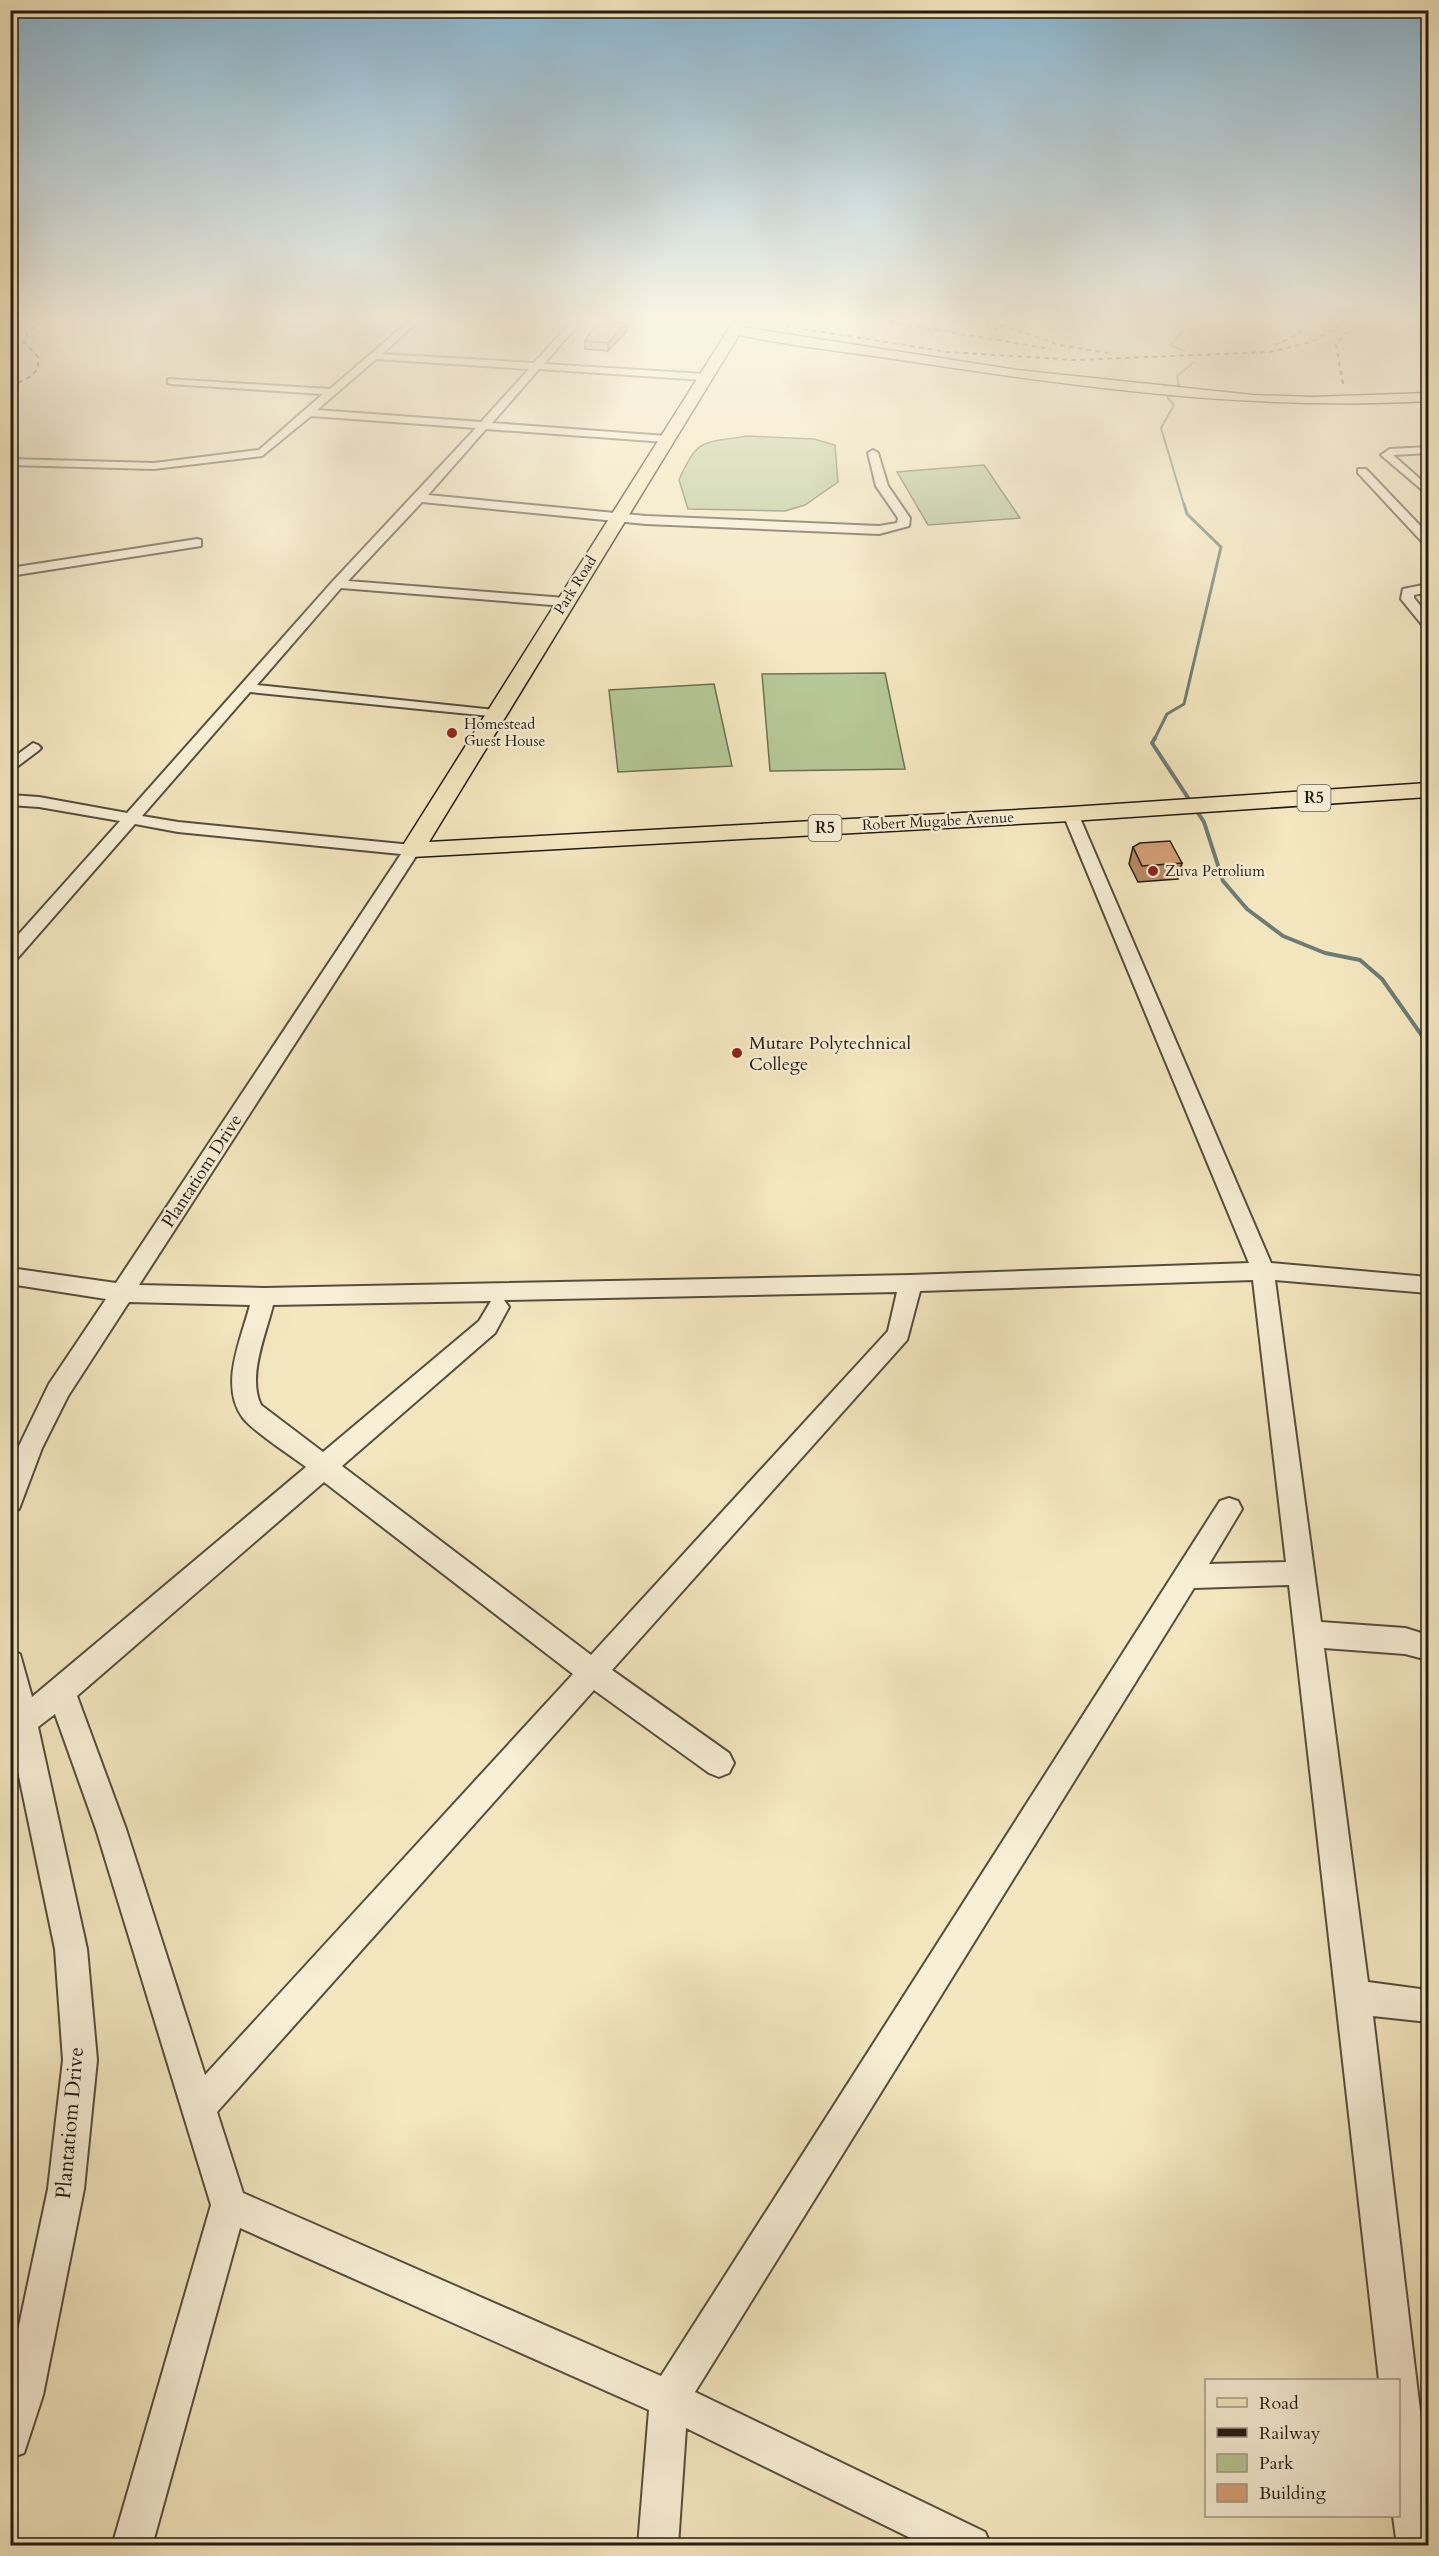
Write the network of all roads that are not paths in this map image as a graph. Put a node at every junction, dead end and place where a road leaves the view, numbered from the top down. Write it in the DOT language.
graph roads {
  1 [pos="277,441"];
  2 [pos="470,441"];
  3 [pos="665,441"];
  4 [pos="1428,450"];
  5 [pos="873,453"];
  6 [pos="10,462"];
  7 [pos="1362,471"];
  8 [pos="1428,492"];
  9 [pos="419,498"];
  10 [pos="618,516"];
  11 [pos="1428,523"];
  12 [pos="1416,527"];
  13 [pos="1428,541"];
  14 [pos="197,543"];
  15 [pos="10,572"];
  16 [pos="338,584"];
  17 [pos="1428,588"];
  18 [pos="565,602"];
  19 [pos="1428,623"];
  20 [pos="248,688"];
  21 [pos="495,714"];
  22 [pos="33,748"];
  23 [pos="10,768"];
  24 [pos="1428,790"];
  25 [pos="10,800"];
  26 [pos="1071,814"];
  27 [pos="133,819"];
  28 [pos="412,850"];
  29 [pos="10,956"];
  30 [pos="1263,1271"];
  31 [pos="10,1276"];
  32 [pos="910,1283"];
  33 [pos="1428,1285"];
  34 [pos="123,1293"];
  35 [pos="264,1297"];
  36 [pos="498,1307"];
  37 [pos="325,1466"];
  38 [pos="10,1502"];
  39 [pos="1229,1509"];
  40 [pos="1300,1573"];
  41 [pos="1189,1576"];
  42 [pos="1307,1634"];
  43 [pos="1428,1647"];
  44 [pos="10,1663"];
  45 [pos="592,1672"];
  46 [pos="61,1692"];
  47 [pos="22,1722"];
  48 [pos="719,1763"];
  49 [pos="1354,1997"];
  50 [pos="1428,2006"];
  51 [pos="199,2107"];
  52 [pos="229,2205"];
  53 [pos="1398,2379"];
  54 [pos="669,2399"];
  55 [pos="1400,2405"];
  56 [pos="10,2439"];
  57 [pos="132,2546"];
  58 [pos="658,2546"];
  59 [pos="971,2546"];
  60 [pos="1417,2546"];
  1 -- 6 [label="street"];
  2 -- 9 [label="street"];
  3 -- 10 [label="highway, Park Road"];
  4 -- 8 [label="street"];
  5 -- 10 [label="street"];
  7 -- 12 [label="street"];
  9 -- 10 [label="street"];
  9 -- 16 [label="street"];
  10 -- 18 [label="highway, Park Road"];
  11 -- 12 [label="street"];
  12 -- 13 [label="street"];
  14 -- 15 [label="street"];
  16 -- 18 [label="street"];
  16 -- 20 [label="street"];
  17 -- 19 [label="street"];
  18 -- 21 [label="highway, Park Road"];
  20 -- 21 [label="street"];
  20 -- 27 [label="street"];
  21 -- 28 [label="highway, Park Road"];
  22 -- 23 [label="street"];
  24 -- 26 [label="highway, Robert Mugabe Avenue / R5"];
  25 -- 27 [label="street"];
  26 -- 28 [label="highway, Robert Mugabe Avenue / R5"];
  26 -- 30 [label="street"];
  27 -- 28 [label="street"];
  27 -- 29 [label="street"];
  28 -- 34 [label="street, Plantatiom Drive"];
  30 -- 32 [label="street"];
  30 -- 33 [label="street"];
  30 -- 40 [label="street"];
  31 -- 34 [label="street"];
  32 -- 35 [label="street"];
  32 -- 45 [label="street"];
  34 -- 35 [label="street"];
  34 -- 38 [label="street, Plantatiom Drive"];
  35 -- 37 [label="street"];
  36 -- 37 [label="street"];
  37 -- 45 [label="street"];
  37 -- 46 [label="street"];
  39 -- 41 [label="street"];
  40 -- 41 [label="street"];
  40 -- 42 [label="street"];
  41 -- 54 [label="street"];
  42 -- 43 [label="street"];
  42 -- 49 [label="street"];
  44 -- 47 [label="street, Plantatiom Drive"];
  45 -- 48 [label="street"];
  45 -- 51 [label="street"];
  46 -- 47 [label="street"];
  46 -- 51 [label="street"];
  47 -- 56 [label="street, Plantatiom Drive"];
  49 -- 50 [label="street"];
  49 -- 53 [label="street"];
  51 -- 52 [label="street"];
  52 -- 54 [label="street"];
  52 -- 57 [label="street"];
  54 -- 58 [label="street"];
  54 -- 59 [label="street"];
  55 -- 60 [label="street"];
}
